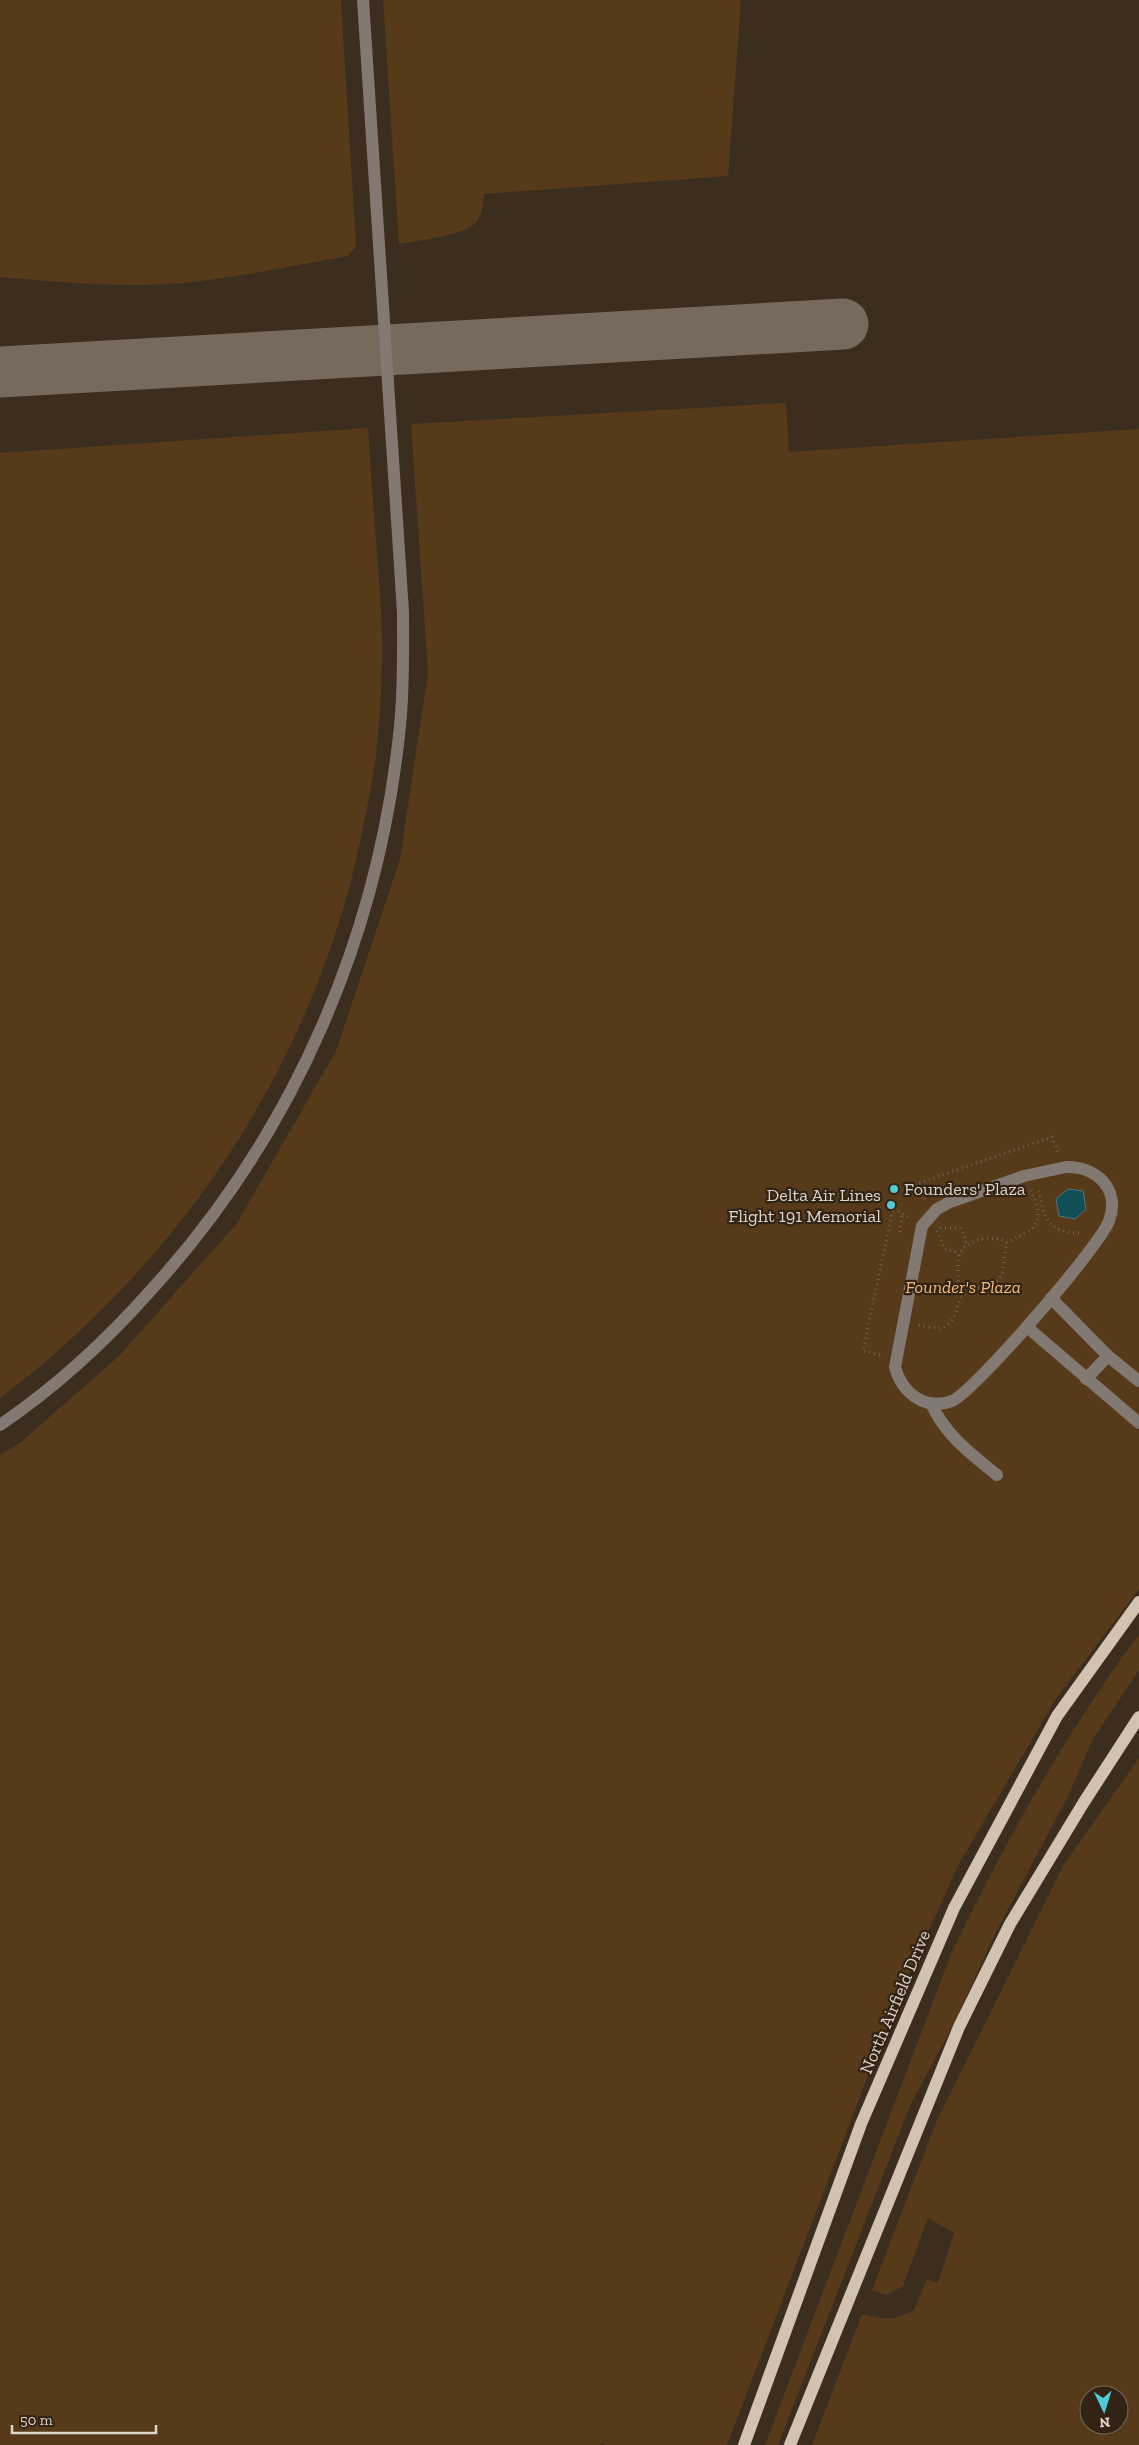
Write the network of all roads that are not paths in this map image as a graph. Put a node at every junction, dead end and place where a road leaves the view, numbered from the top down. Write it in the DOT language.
graph roads {
  1 [pos="364,0"];
  2 [pos="1050,1298"];
  3 [pos="1027,1327"];
  4 [pos="1108,1356"];
  5 [pos="1086,1379"];
  6 [pos="1139,1381"];
  7 [pos="931,1403"];
  8 [pos="1139,1423"];
  9 [pos="0,1425"];
  10 [pos="997,1475"];
  11 [pos="1139,1602"];
  12 [pos="1139,1717"];
  13 [pos="744,2445"];
  14 [pos="790,2445"];
  1 -- 9 [label="lane"];
  2 -- 3 [label="lane"];
  2 -- 4 [label="lane"];
  2 -- 7 [label="lane"];
  3 -- 5 [label="lane"];
  3 -- 7 [label="lane"];
  4 -- 5 [label="lane"];
  4 -- 6 [label="lane"];
  5 -- 8 [label="lane"];
  7 -- 10 [label="lane"];
  11 -- 13 [label="main road, North Airfield Drive"];
  12 -- 14 [label="main road"];
}
